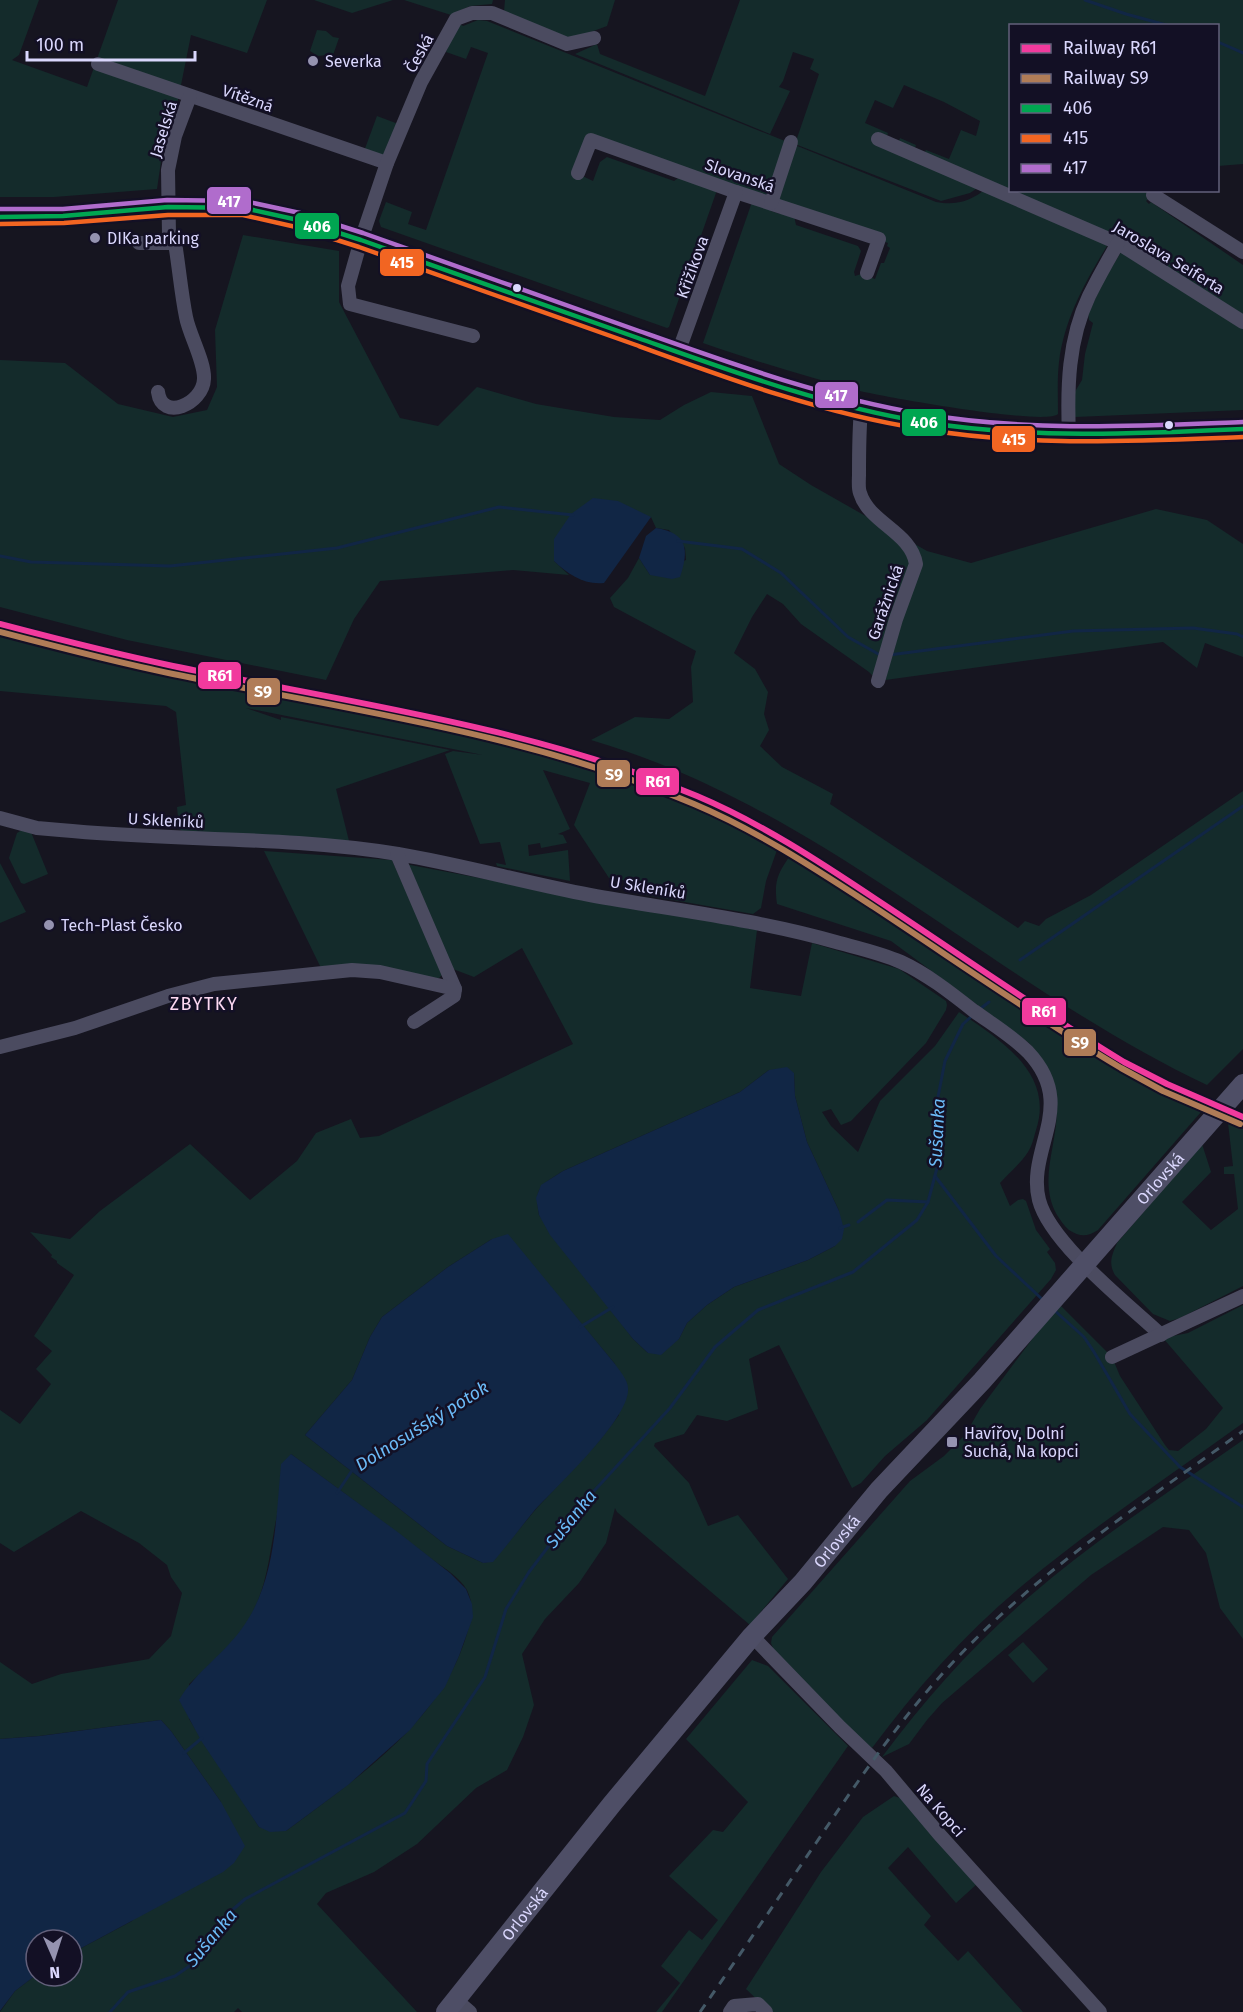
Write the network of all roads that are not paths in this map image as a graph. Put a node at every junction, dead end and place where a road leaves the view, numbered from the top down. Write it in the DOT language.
graph roads {
  1 [pos="499,0"];
  2 [pos="495,14"];
  3 [pos="594,38"];
  4 [pos="98,64"];
  5 [pos="190,96"];
  6 [pos="878,139"];
  7 [pos="791,142"];
  8 [pos="387,163"];
  9 [pos="578,172"];
  10 [pos="736,192"];
  11 [pos="1153,195"];
  12 [pos="771,203"];
  13 [pos="168,207"];
  14 [pos="0,217"];
  15 [pos="361,240"];
  16 [pos="139,243"];
  17 [pos="175,243"];
  18 [pos="1118,243"];
  19 [pos="1243,252"];
  20 [pos="867,273"];
  21 [pos="1243,322"];
  22 [pos="473,336"];
  23 [pos="678,352"];
  24 [pos="158,392"];
  25 [pos="861,410"];
  26 [pos="1243,429"];
  27 [pos="1069,435"];
  28 [pos="879,677"];
  29 [pos="0,818"];
  30 [pos="398,854"];
  31 [pos="455,989"];
  32 [pos="414,1022"];
  33 [pos="0,1047"];
  34 [pos="1243,1084"];
  35 [pos="1084,1264"];
  36 [pos="1243,1296"];
  37 [pos="1161,1335"];
  38 [pos="1112,1357"];
  39 [pos="752,1636"];
  40 [pos="457,2008"];
  41 [pos="730,2012"];
  42 [pos="766,2012"];
  43 [pos="1100,2012"];
  1 -- 2 [label="street"];
  2 -- 3 [label="street, Česká"];
  2 -- 8 [label="street, Česká"];
  4 -- 5 [label="street, Vítězná"];
  5 -- 8 [label="street, Vítězná"];
  5 -- 13 [label="street, Jaselská"];
  6 -- 18 [label="street, Jaroslava Seiferta"];
  7 -- 12 [label="street"];
  8 -- 15 [label="street, Česká"];
  9 -- 10 [label="street, Slovanská"];
  10 -- 12 [label="street, Slovanská"];
  10 -- 23 [label="street, Křižíkova"];
  11 -- 19 [label="street"];
  12 -- 20 [label="street, Slovanská"];
  13 -- 14 [label="street"];
  13 -- 15 [label="street"];
  13 -- 17 [label="street, Jaselská"];
  15 -- 22 [label="street, Česká"];
  15 -- 23 [label="street"];
  16 -- 17 [label="street"];
  17 -- 24 [label="street, Jaselská"];
  18 -- 21 [label="street, Jaroslava Seiferta"];
  18 -- 27 [label="street"];
  23 -- 25 [label="street"];
  25 -- 27 [label="street"];
  25 -- 28 [label="street, Garážnická"];
  26 -- 27 [label="street"];
  29 -- 30 [label="street, U Skleníků"];
  30 -- 31 [label="street"];
  30 -- 35 [label="street, U Skleníků"];
  31 -- 32 [label="street"];
  31 -- 33 [label="street"];
  34 -- 35 [label="main road, Orlovská"];
  35 -- 37 [label="street, U Skleníků"];
  35 -- 39 [label="main road, Orlovská"];
  36 -- 37 [label="street"];
  37 -- 38 [label="street"];
  39 -- 40 [label="main road, Orlovská"];
  39 -- 43 [label="street, Na Kopci"];
  41 -- 42 [label="street"];
}
